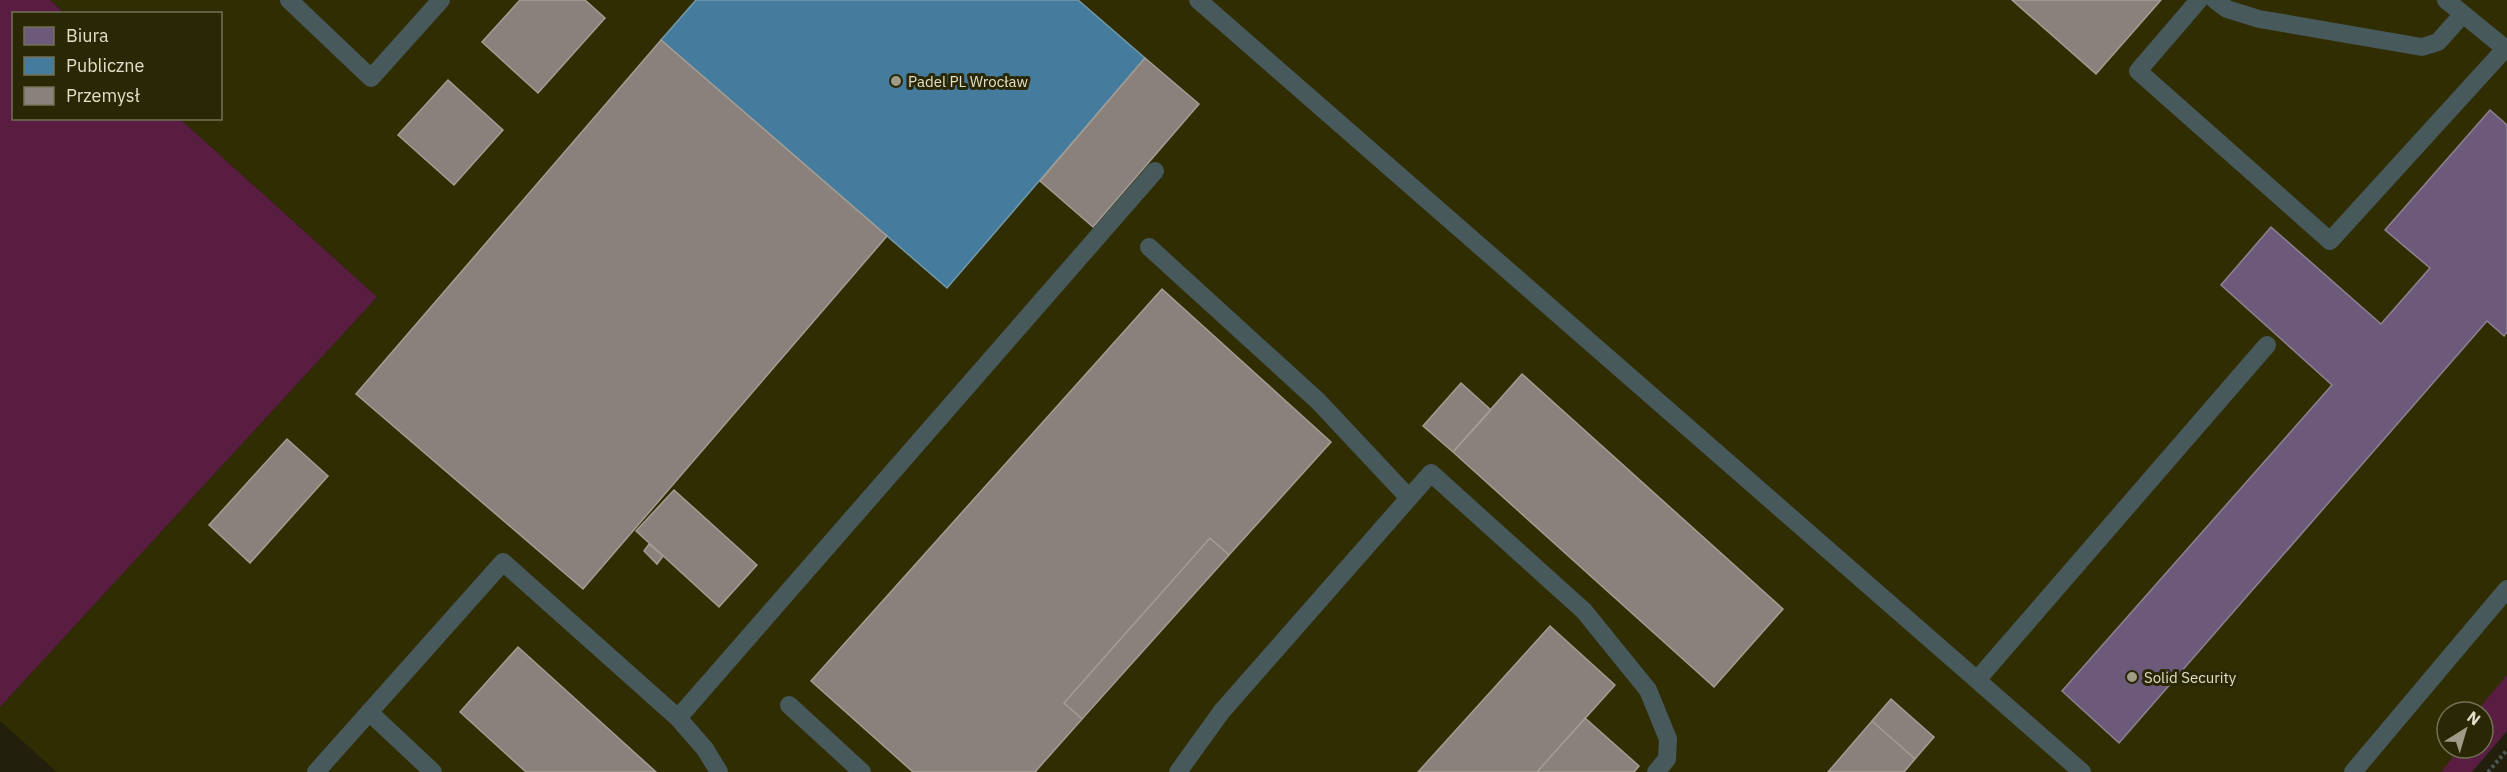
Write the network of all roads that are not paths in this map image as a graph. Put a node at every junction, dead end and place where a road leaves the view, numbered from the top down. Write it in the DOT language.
graph roads {
  1 [pos="289,0"];
  2 [pos="441,0"];
  3 [pos="1198,0"];
  4 [pos="2199,0"];
  5 [pos="2215,0"];
  6 [pos="2446,0"];
  7 [pos="2463,14"];
  8 [pos="2506,53"];
  9 [pos="1155,171"];
  10 [pos="1149,247"];
  11 [pos="2267,345"];
  12 [pos="1409,498"];
  13 [pos="2507,589"];
  14 [pos="1977,680"];
  15 [pos="789,705"];
  16 [pos="369,712"];
  17 [pos="678,718"];
  18 [pos="316,772"];
  19 [pos="433,772"];
  20 [pos="719,772"];
  21 [pos="862,772"];
  22 [pos="1178,772"];
  23 [pos="1656,772"];
  24 [pos="2082,772"];
  25 [pos="2353,772"];
  1 -- 2 [label="lane"];
  3 -- 14 [label="lane"];
  4 -- 8 [label="lane"];
  5 -- 7 [label="lane"];
  6 -- 7 [label="lane"];
  7 -- 8 [label="lane"];
  9 -- 17 [label="lane"];
  10 -- 12 [label="lane"];
  11 -- 14 [label="lane"];
  12 -- 22 [label="lane"];
  12 -- 23 [label="lane"];
  13 -- 25 [label="lane"];
  14 -- 24 [label="lane"];
  15 -- 21 [label="lane"];
  16 -- 17 [label="lane"];
  16 -- 18 [label="lane"];
  16 -- 19 [label="lane"];
  17 -- 20 [label="lane"];
}
